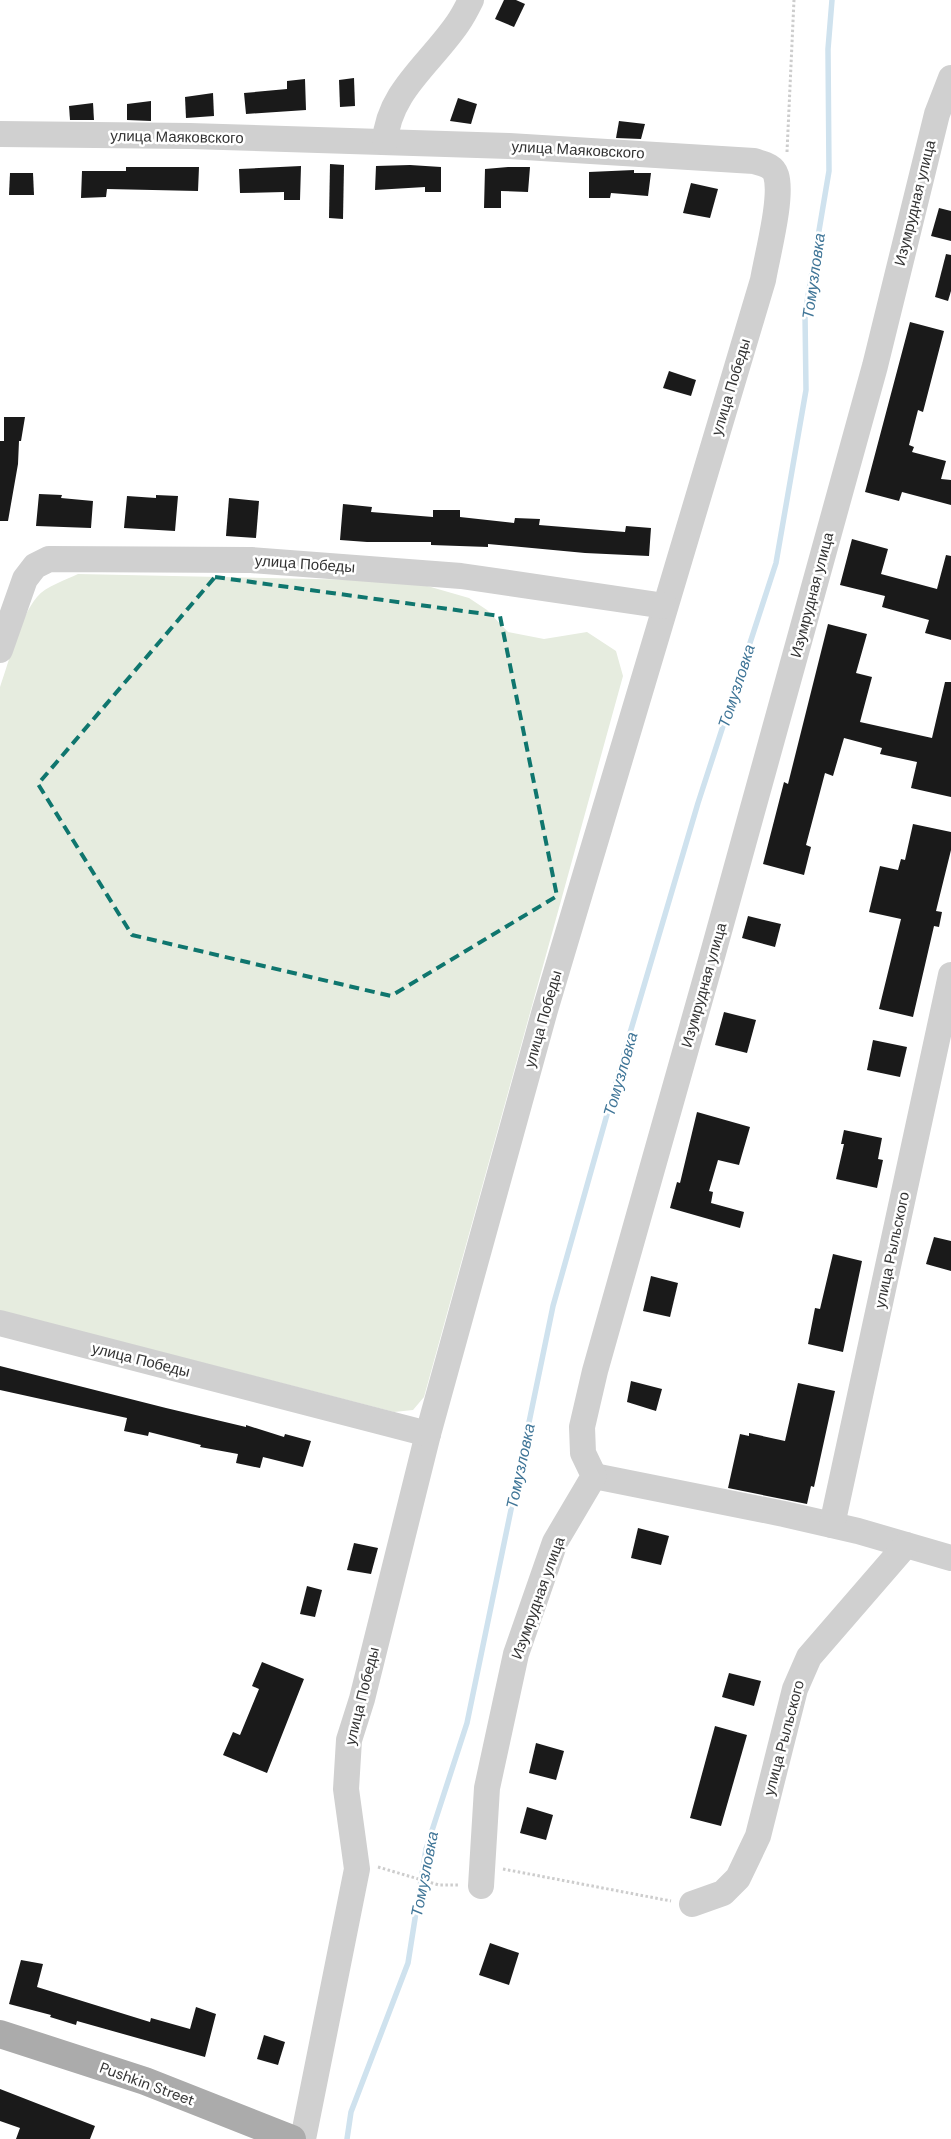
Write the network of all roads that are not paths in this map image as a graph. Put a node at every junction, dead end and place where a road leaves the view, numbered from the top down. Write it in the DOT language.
graph roads {
  1 [pos="471,0"];
  2 [pos="951,78"];
  3 [pos="0,134"];
  4 [pos="385,142"];
  5 [pos="773,170"];
  6 [pos="665,606"];
  7 [pos="0,650"];
  8 [pos="951,975"];
  9 [pos="0,1323"];
  10 [pos="428,1434"];
  11 [pos="594,1476"];
  12 [pos="832,1525"];
  13 [pos="906,1545"];
  14 [pos="951,1558"];
  15 [pos="482,1875"];
  16 [pos="692,1904"];
  17 [pos="0,2034"];
  18 [pos="292,2139"];
  19 [pos="303,2139"];
  1 -- 4 [label="street"];
  2 -- 11 [label="street, Изумрудная улица"];
  3 -- 4 [label="street, улица Маяковского"];
  4 -- 5 [label="street, улица Маяковского"];
  5 -- 6 [label="street, улица Победы"];
  6 -- 7 [label="street, улица Победы"];
  6 -- 10 [label="street, улица Победы"];
  8 -- 12 [label="street, улица Рыльского"];
  9 -- 10 [label="street, улица Победы"];
  10 -- 19 [label="street, улица Победы"];
  11 -- 12 [label="street"];
  11 -- 15 [label="street, Изумрудная улица"];
  12 -- 13 [label="street"];
  13 -- 14 [label="street"];
  13 -- 16 [label="street, улица Рыльского"];
  17 -- 18 [label="main road, Pushkin Street"];
}
